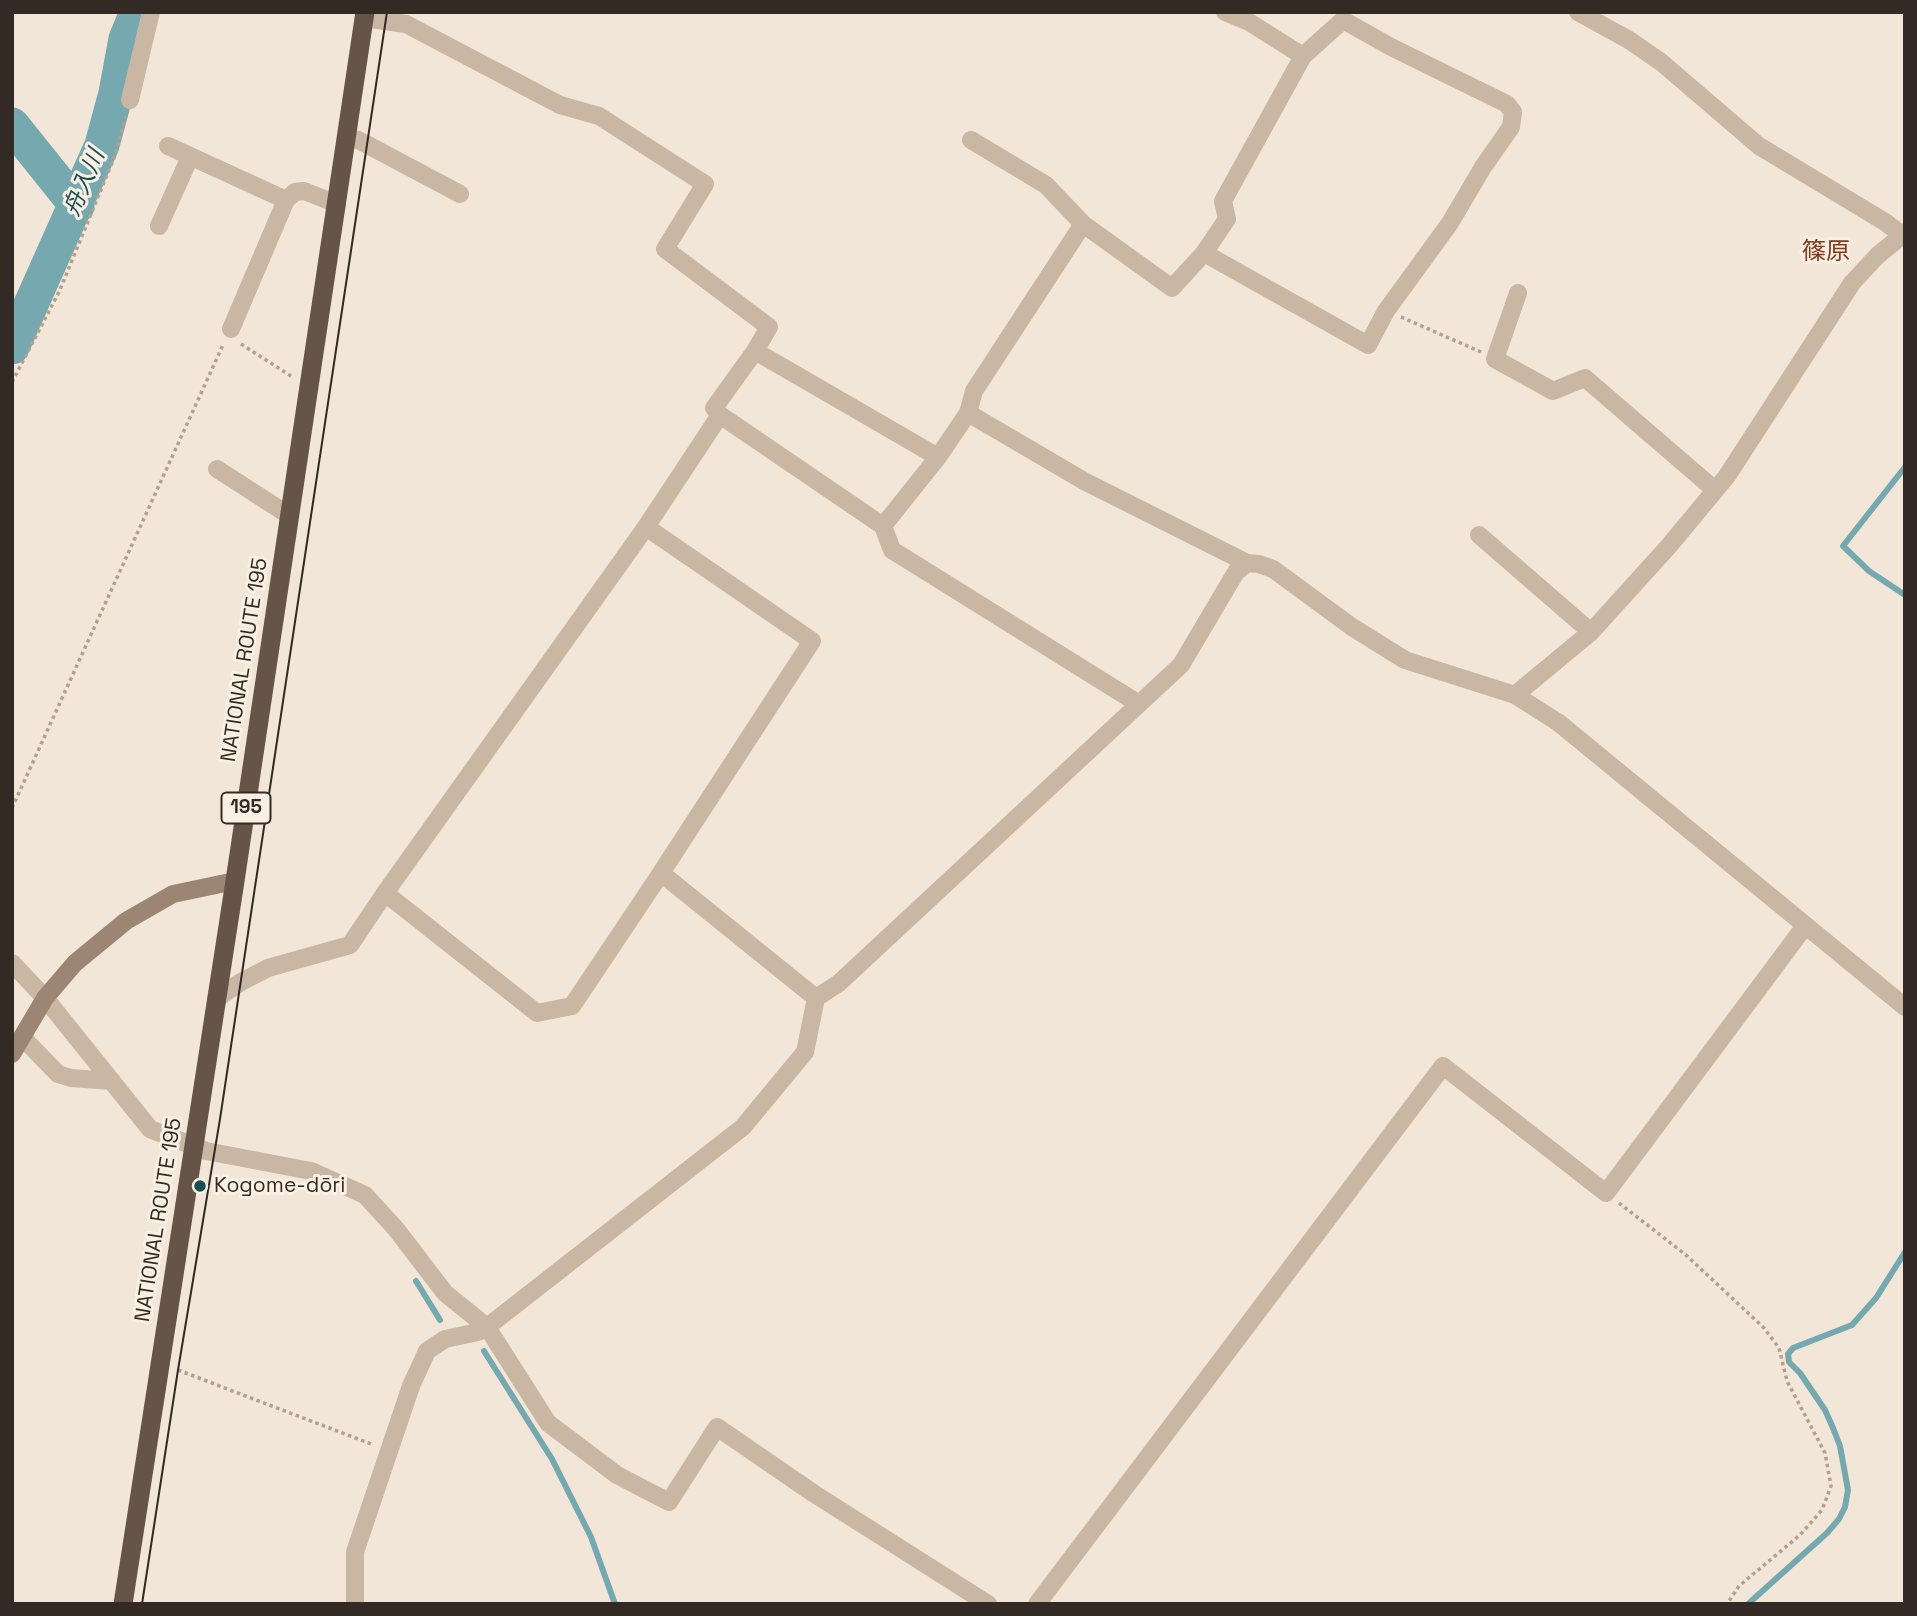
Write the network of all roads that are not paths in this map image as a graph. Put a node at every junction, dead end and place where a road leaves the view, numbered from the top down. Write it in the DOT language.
graph roads {
  1 [pos="151,12"];
  2 [pos="1225,12"];
  3 [pos="1578,12"];
  4 [pos="365,15"];
  5 [pos="1303,56"];
  6 [pos="130,100"];
  7 [pos="347,139"];
  8 [pos="971,140"];
  9 [pos="168,146"];
  10 [pos="190,157"];
  11 [pos="460,194"];
  12 [pos="286,200"];
  13 [pos="337,204"];
  14 [pos="1083,224"];
  15 [pos="159,226"];
  16 [pos="1903,234"];
  17 [pos="1204,253"];
  18 [pos="1518,293"];
  19 [pos="229,332"];
  20 [pos="755,351"];
  21 [pos="968,413"];
  22 [pos="720,415"];
  23 [pos="938,457"];
  24 [pos="217,469"];
  25 [pos="1715,490"];
  26 [pos="290,516"];
  27 [pos="883,526"];
  28 [pos="646,527"];
  29 [pos="1479,535"];
  30 [pos="1247,563"];
  31 [pos="1591,632"];
  32 [pos="1515,695"];
  33 [pos="1139,704"];
  34 [pos="661,873"];
  35 [pos="235,881"];
  36 [pos="385,893"];
  37 [pos="1805,926"];
  38 [pos="12,964"];
  39 [pos="46,998"];
  40 [pos="817,998"];
  41 [pos="216,999"];
  42 [pos="1905,1007"];
  43 [pos="22,1037"];
  44 [pos="12,1054"];
  45 [pos="112,1081"];
  46 [pos="193,1148"];
  47 [pos="486,1327"];
  48 [pos="123,1604"];
  49 [pos="355,1604"];
  50 [pos="988,1604"];
  51 [pos="1037,1604"];
  1 -- 6 [label="street"];
  2 -- 5 [label="street"];
  3 -- 16 [label="street"];
  4 -- 7 [label="highway, NATIONAL ROUTE 195 / 195"];
  4 -- 20 [label="street"];
  5 -- 17 [label="street"];
  5 -- 17 [label="street"];
  7 -- 11 [label="street"];
  7 -- 13 [label="highway, NATIONAL ROUTE 195 / 195"];
  8 -- 14 [label="street"];
  9 -- 10 [label="street"];
  10 -- 12 [label="street"];
  10 -- 15 [label="street"];
  12 -- 13 [label="street"];
  12 -- 19 [label="street"];
  13 -- 26 [label="highway, NATIONAL ROUTE 195 / 195"];
  14 -- 17 [label="street"];
  14 -- 21 [label="street"];
  16 -- 25 [label="street"];
  18 -- 25 [label="street"];
  20 -- 22 [label="street"];
  20 -- 23 [label="street"];
  21 -- 23 [label="street"];
  21 -- 30 [label="street"];
  22 -- 27 [label="street"];
  22 -- 28 [label="street"];
  23 -- 27 [label="street"];
  24 -- 26 [label="street"];
  25 -- 31 [label="street"];
  26 -- 35 [label="highway, NATIONAL ROUTE 195 / 195"];
  27 -- 33 [label="street"];
  28 -- 34 [label="street"];
  28 -- 36 [label="street"];
  29 -- 31 [label="street"];
  30 -- 32 [label="street"];
  30 -- 33 [label="street"];
  31 -- 32 [label="street"];
  32 -- 37 [label="street"];
  33 -- 40 [label="street"];
  34 -- 36 [label="street"];
  34 -- 40 [label="street"];
  35 -- 39 [label="main road"];
  35 -- 41 [label="highway, NATIONAL ROUTE 195 / 195"];
  36 -- 41 [label="street"];
  37 -- 42 [label="street"];
  37 -- 51 [label="street"];
  38 -- 39 [label="street"];
  39 -- 43 [label="main road"];
  39 -- 45 [label="street"];
  40 -- 47 [label="street"];
  41 -- 46 [label="highway, NATIONAL ROUTE 195 / 195"];
  43 -- 44 [label="main road"];
  43 -- 45 [label="street"];
  45 -- 46 [label="street"];
  46 -- 47 [label="street"];
  46 -- 48 [label="highway, NATIONAL ROUTE 195 / 195"];
  47 -- 49 [label="street"];
  47 -- 50 [label="street"];
}
